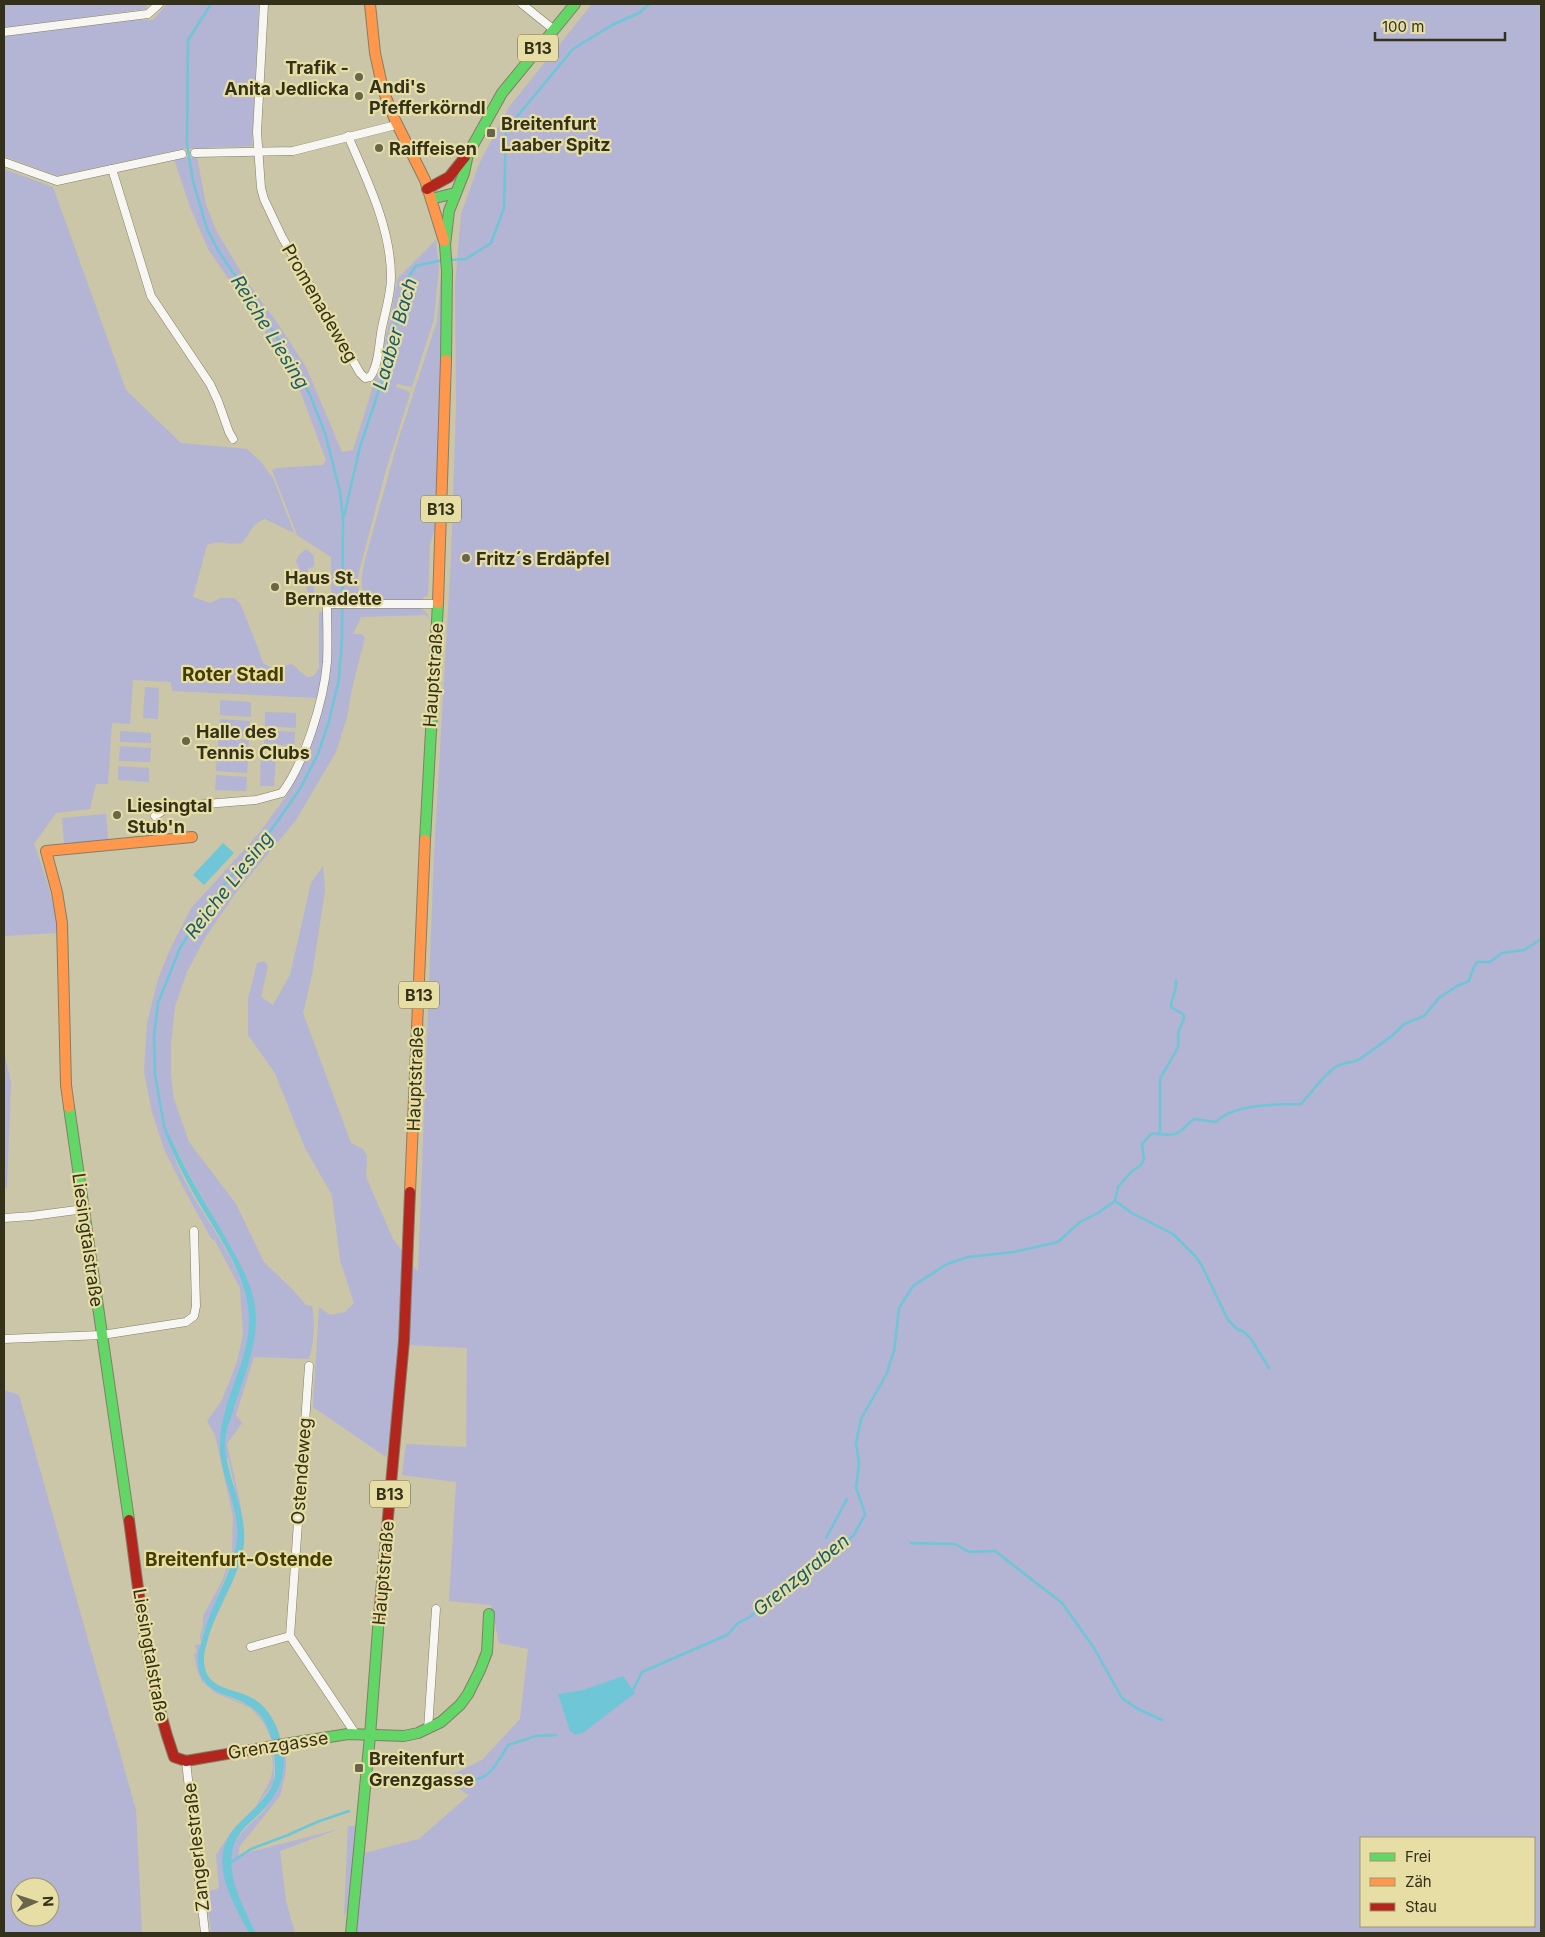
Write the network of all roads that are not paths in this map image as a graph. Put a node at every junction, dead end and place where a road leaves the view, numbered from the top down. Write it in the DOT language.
graph roads {
  1 [pos="159,4"];
  2 [pos="264,4"];
  3 [pos="370,4"];
  4 [pos="522,4"];
  5 [pos="575,4"];
  6 [pos="553,29"];
  7 [pos="4,32"];
  8 [pos="396,125"];
  9 [pos="348,136"];
  10 [pos="258,151"];
  11 [pos="182,154"];
  12 [pos="195,154"];
  13 [pos="468,154"];
  14 [pos="4,162"];
  15 [pos="112,169"];
  16 [pos="428,189"];
  17 [pos="454,193"];
  18 [pos="432,199"];
  19 [pos="445,246"];
  20 [pos="234,439"];
  21 [pos="438,604"];
  22 [pos="155,816"];
  23 [pos="192,837"];
  24 [pos="84,1209"];
  25 [pos="4,1218"];
  26 [pos="194,1231"];
  27 [pos="102,1335"];
  28 [pos="4,1339"];
  29 [pos="309,1366"];
  30 [pos="436,1609"];
  31 [pos="488,1614"];
  32 [pos="290,1636"];
  33 [pos="251,1647"];
  34 [pos="428,1729"];
  35 [pos="355,1733"];
  36 [pos="370,1736"];
  37 [pos="186,1760"];
  38 [pos="205,1933"];
  39 [pos="351,1933"];
  1 -- 7 [label="street"];
  2 -- 10 [label="street, Promenadeweg"];
  3 -- 8 [label="main road"];
  4 -- 6 [label="street"];
  5 -- 6 [label="main road, B13"];
  6 -- 13 [label="main road, B13"];
  8 -- 9 [label="street"];
  8 -- 16 [label="main road"];
  9 -- 10 [label="street"];
  9 -- 10 [label="street, Promenadeweg"];
  10 -- 12 [label="street"];
  11 -- 15 [label="street"];
  13 -- 16 [label="main road"];
  13 -- 17 [label="main road, B13"];
  14 -- 15 [label="street"];
  15 -- 20 [label="street"];
  16 -- 18 [label="main road"];
  17 -- 18 [label="main road"];
  17 -- 19 [label="main road, B13"];
  18 -- 19 [label="main road"];
  19 -- 21 [label="main road, Hauptstraße / B13"];
  21 -- 22 [label="street"];
  21 -- 36 [label="main road, Hauptstraße / B13"];
  23 -- 24 [label="main road, Liesingtalstraße"];
  24 -- 25 [label="street"];
  24 -- 27 [label="main road, Liesingtalstraße"];
  26 -- 27 [label="street"];
  27 -- 28 [label="street"];
  27 -- 37 [label="main road, Liesingtalstraße"];
  29 -- 32 [label="street, Ostendeweg"];
  30 -- 34 [label="street"];
  31 -- 34 [label="main road"];
  32 -- 33 [label="street"];
  32 -- 35 [label="street"];
  34 -- 36 [label="main road"];
  35 -- 36 [label="main road, Grenzgasse"];
  35 -- 37 [label="main road, Grenzgasse"];
  36 -- 39 [label="main road, Hauptstraße / B13"];
  37 -- 38 [label="street, Zangerlestraße"];
}
